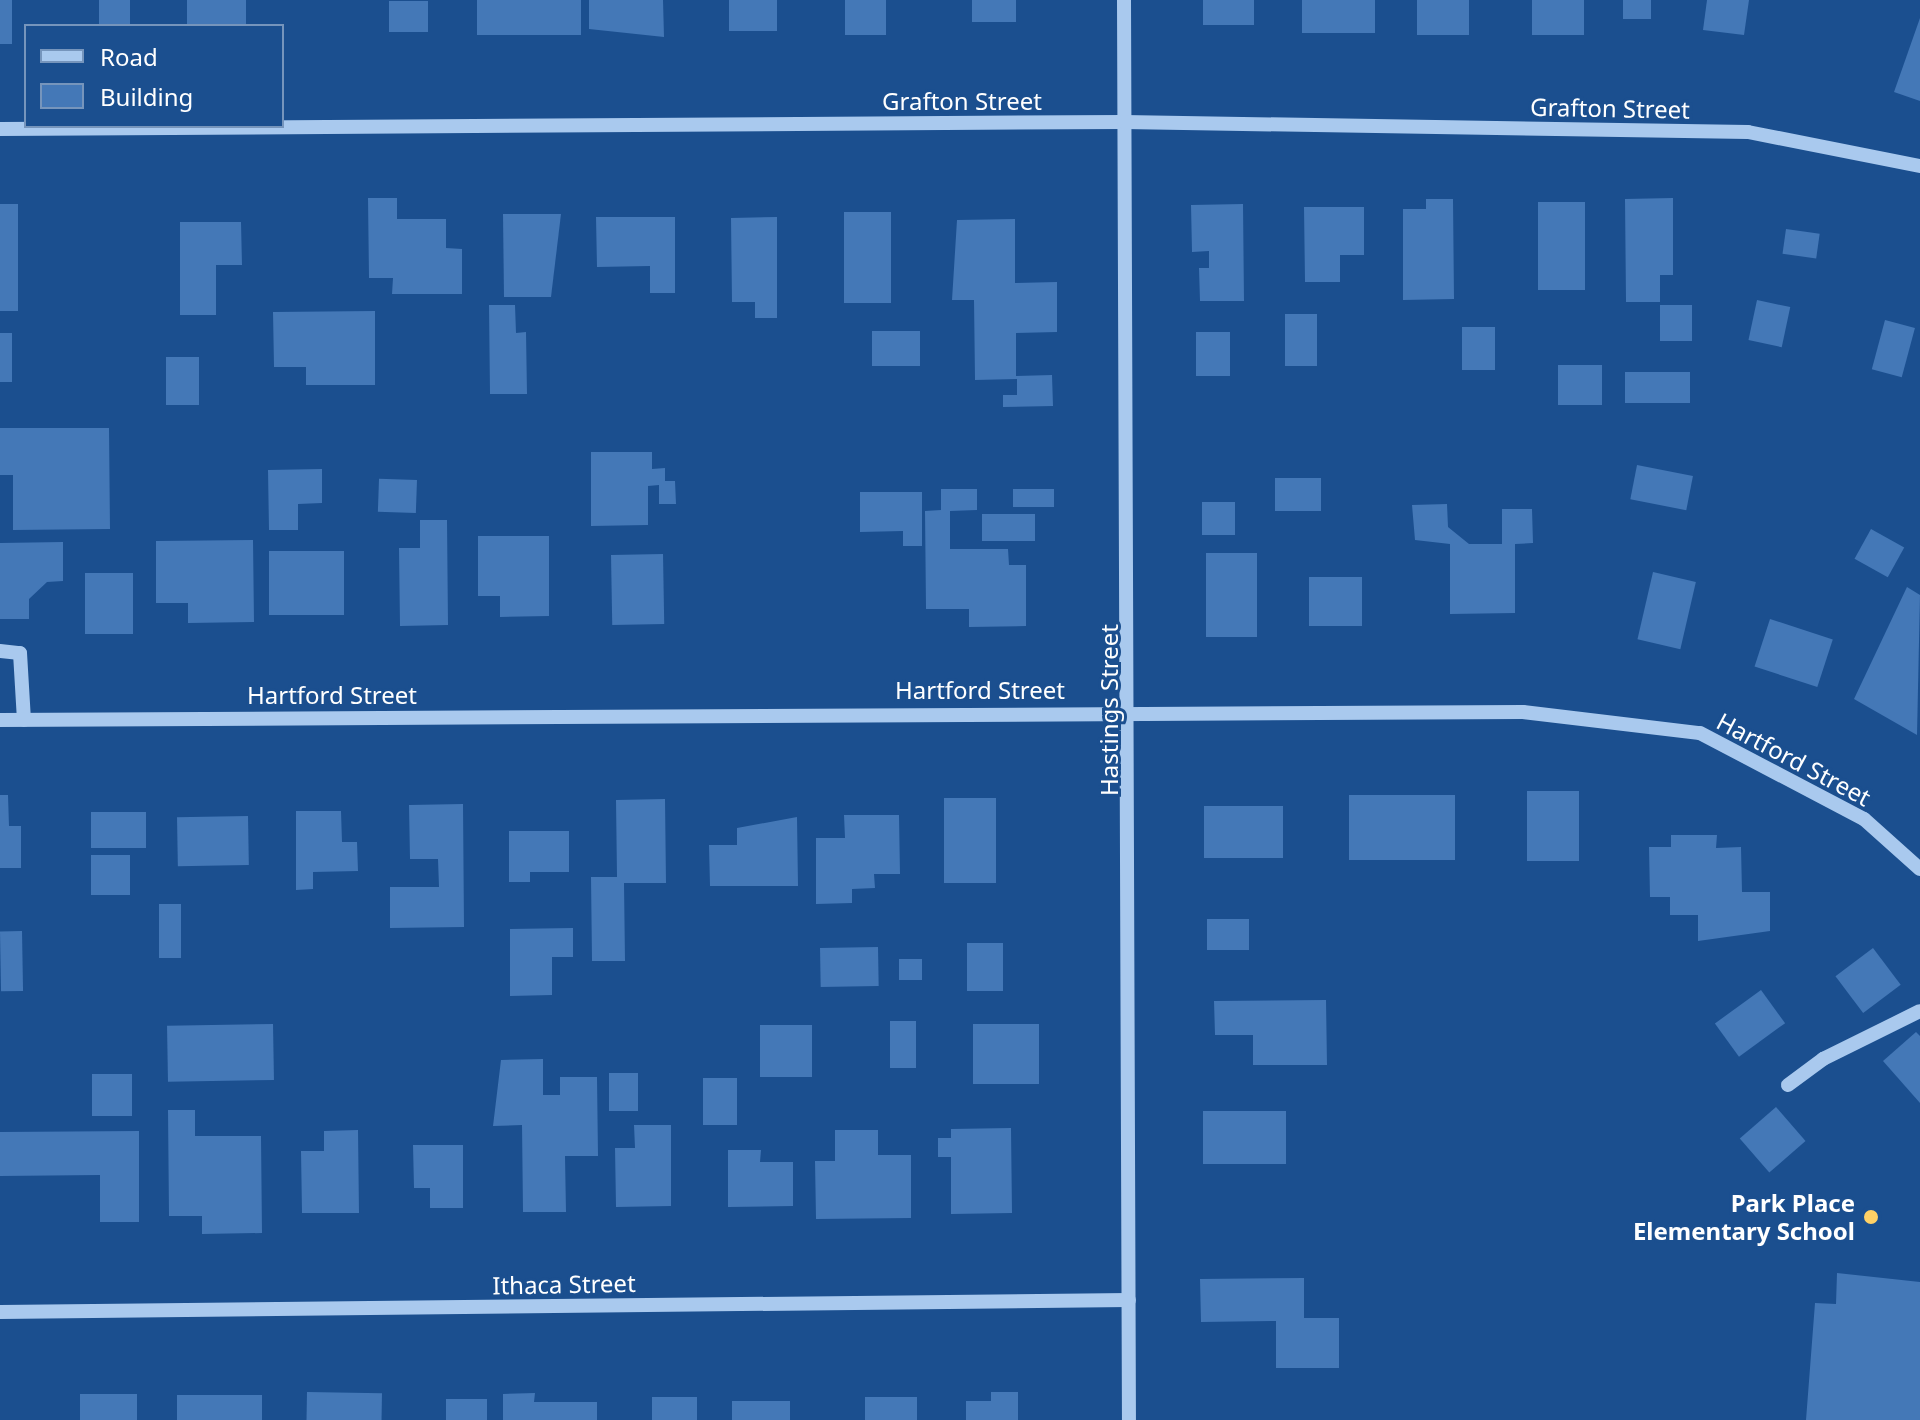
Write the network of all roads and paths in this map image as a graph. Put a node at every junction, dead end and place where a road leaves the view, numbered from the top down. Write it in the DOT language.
graph roads {
  1 [pos="1124,0"];
  2 [pos="1124,122"];
  3 [pos="284,127"];
  4 [pos="161,128"];
  5 [pos="0,129"];
  6 [pos="1920,166"];
  7 [pos="0,651"];
  8 [pos="1132,711"];
  9 [pos="0,720"];
  10 [pos="24,720"];
  11 [pos="1920,869"];
  12 [pos="1920,1011"];
  13 [pos="1788,1085"];
  14 [pos="1129,1300"];
  15 [pos="0,1312"];
  16 [pos="1129,1420"];
  1 -- 2 [label="street, Hastings Street"];
  2 -- 3 [label="street, Grafton Street"];
  2 -- 6 [label="street, Grafton Street"];
  2 -- 8 [label="street, Hastings Street"];
  4 -- 5 [label="street, Grafton Street"];
  7 -- 10 [label="street"];
  8 -- 10 [label="street, Hartford Street"];
  8 -- 11 [label="street, Hartford Street"];
  8 -- 14 [label="street, Hastings Street"];
  9 -- 10 [label="street, Hartford Street"];
  12 -- 13 [label="street"];
  14 -- 15 [label="street, Ithaca Street"];
  14 -- 16 [label="street, Hastings Street"];
}
